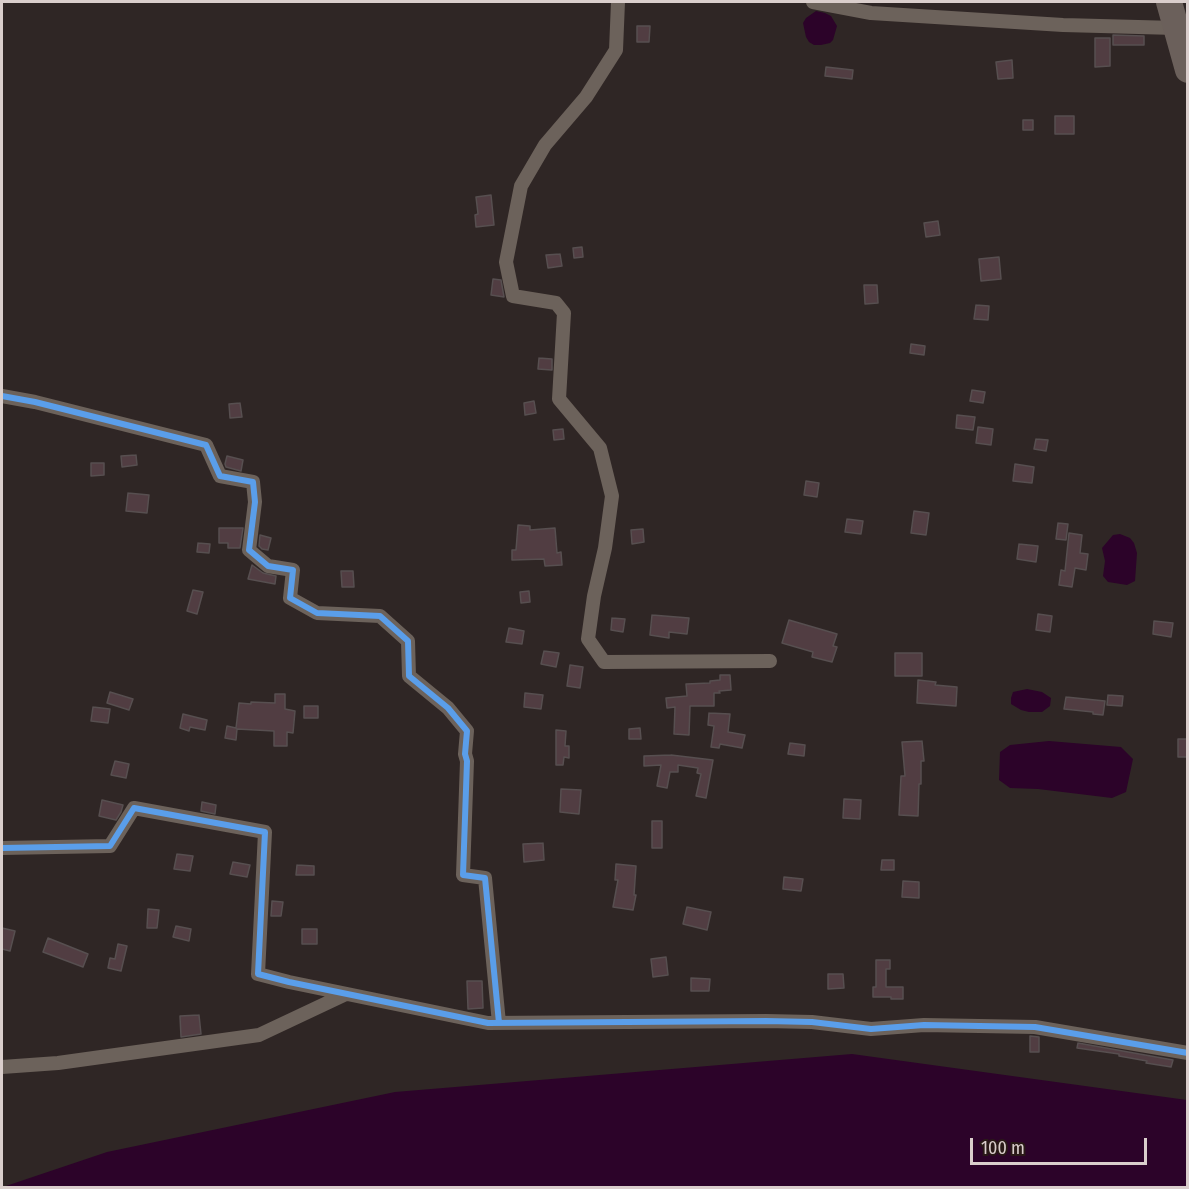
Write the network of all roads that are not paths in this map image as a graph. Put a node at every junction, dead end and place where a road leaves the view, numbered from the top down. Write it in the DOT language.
graph roads {
  1 [pos="618,2"];
  2 [pos="813,2"];
  3 [pos="1169,2"];
  4 [pos="872,7"];
  5 [pos="1176,28"];
  6 [pos="1188,70"];
  7 [pos="2,396"];
  8 [pos="770,661"];
  9 [pos="2,848"];
  10 [pos="346,994"];
  11 [pos="499,1023"];
  12 [pos="1188,1053"];
  13 [pos="2,1067"];
  1 -- 8 [label="street"];
  2 -- 4 [label="street"];
  3 -- 5 [label="highway"];
  4 -- 5 [label="street"];
  5 -- 6 [label="highway"];
  7 -- 11 [label="street"];
  9 -- 10 [label="street"];
  10 -- 11 [label="street"];
  10 -- 13 [label="street"];
  11 -- 12 [label="street"];
}
